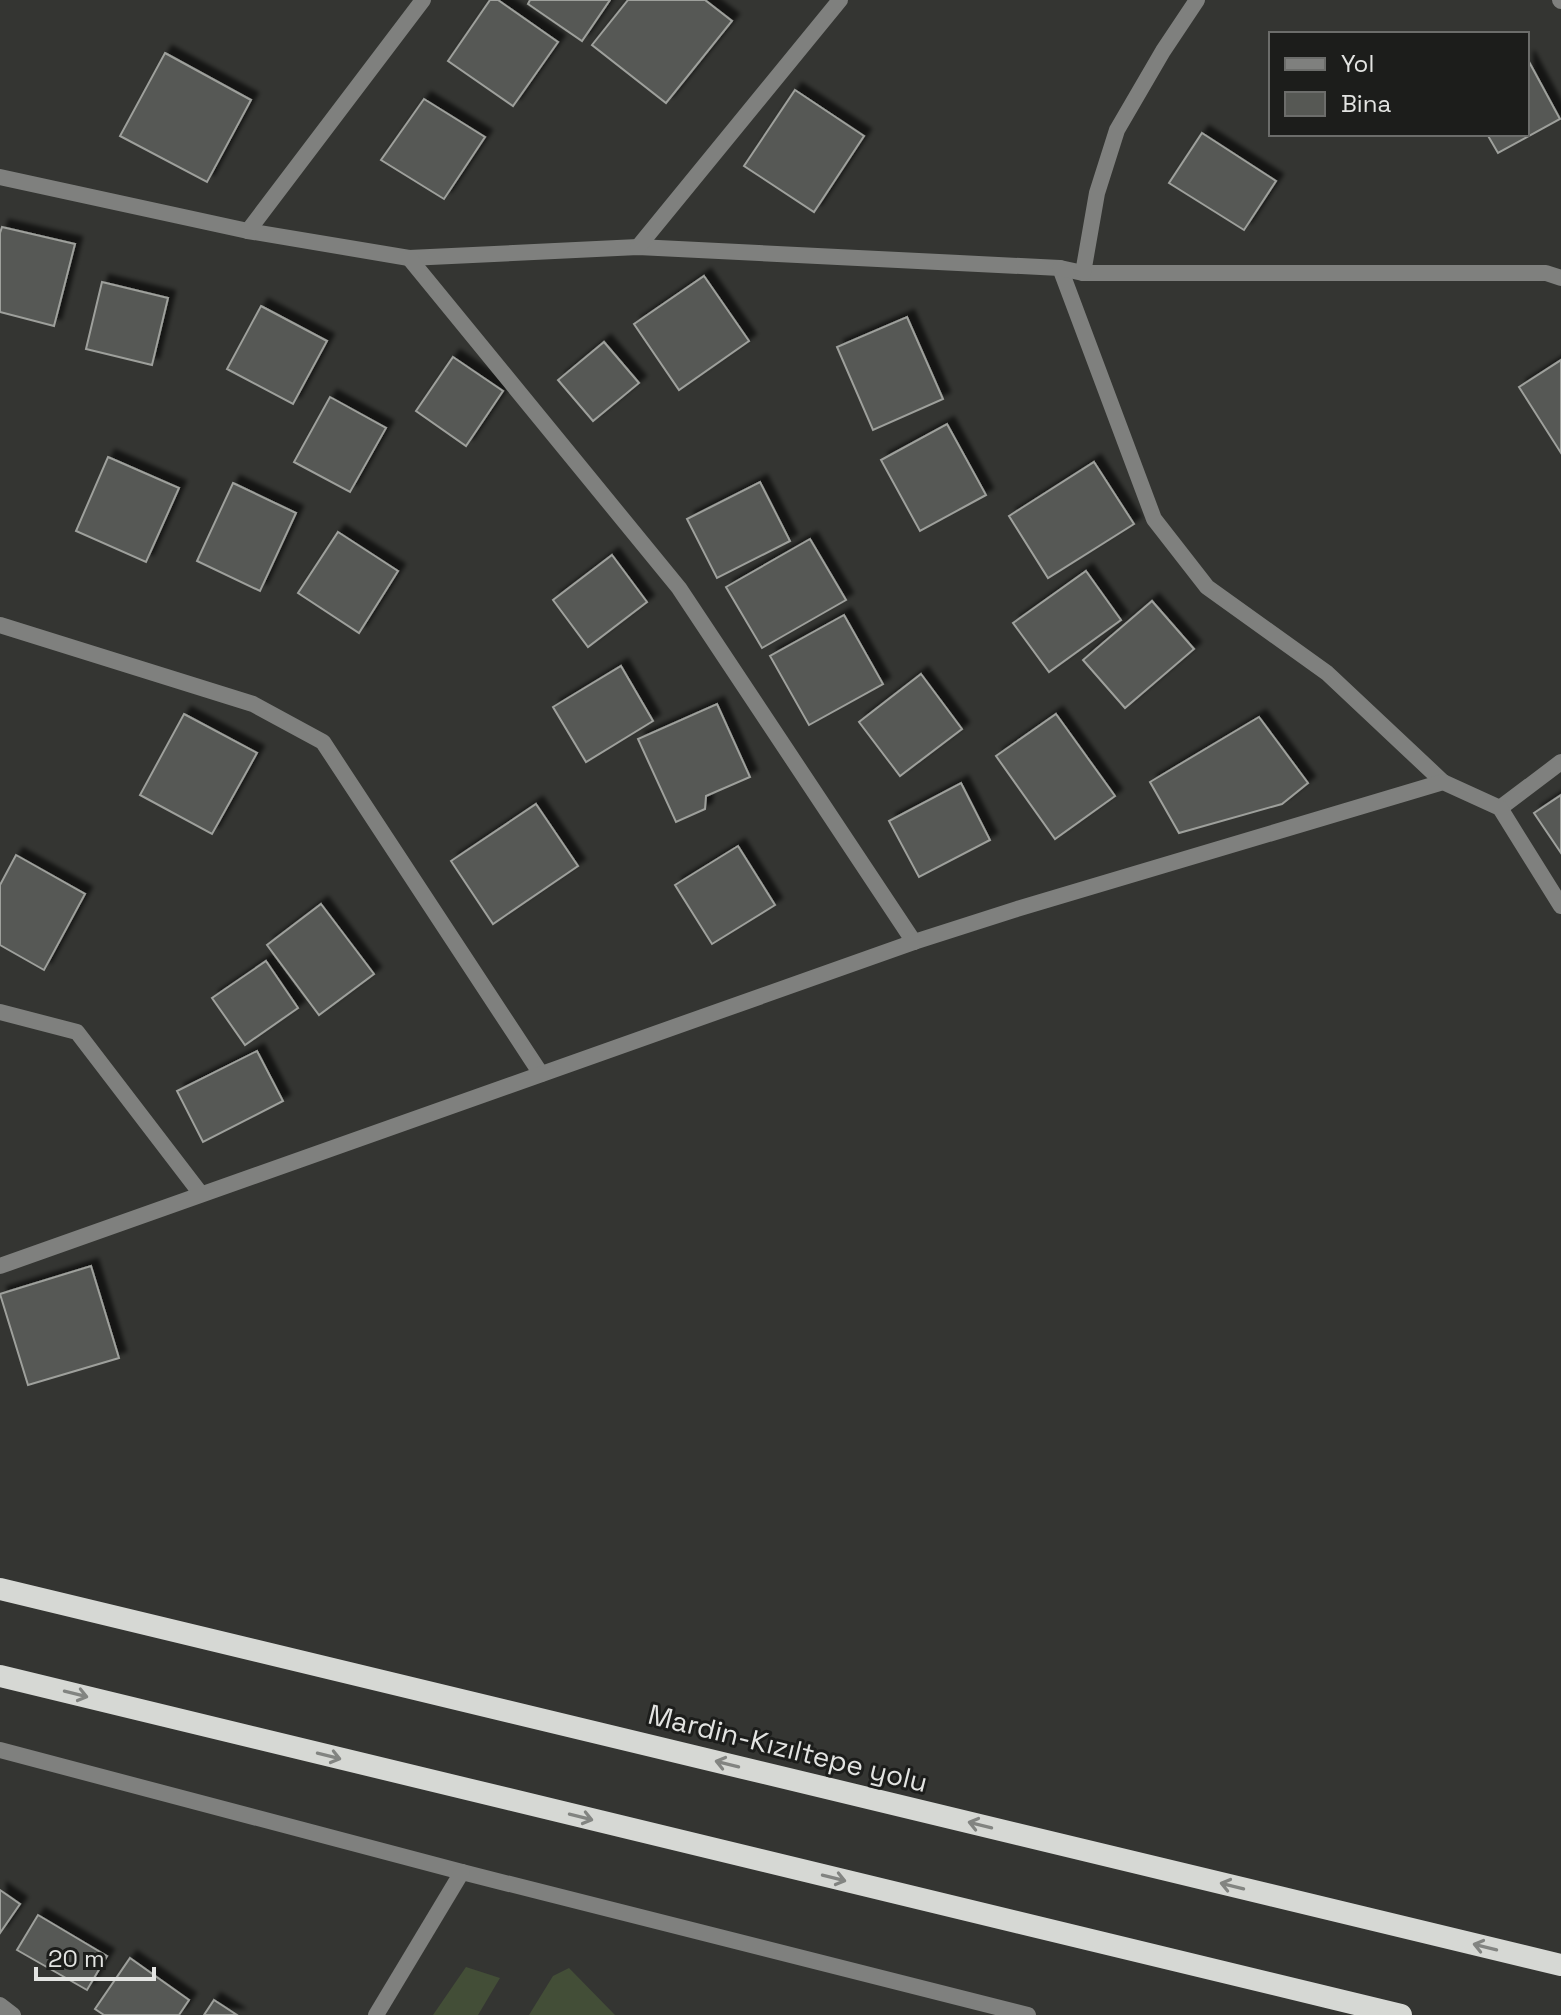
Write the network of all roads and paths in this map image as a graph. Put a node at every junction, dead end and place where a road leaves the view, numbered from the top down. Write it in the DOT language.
graph roads {
  1 [pos="423,0"];
  2 [pos="840,0"];
  3 [pos="1197,0"];
  4 [pos="0,177"];
  5 [pos="248,231"];
  6 [pos="638,247"];
  7 [pos="409,258"];
  8 [pos="1060,268"];
  9 [pos="1083,273"];
  10 [pos="1561,278"];
  11 [pos="0,625"];
  12 [pos="1561,762"];
  13 [pos="1443,782"];
  14 [pos="1500,808"];
  15 [pos="1561,906"];
  16 [pos="914,942"];
  17 [pos="0,1012"];
  18 [pos="541,1074"];
  19 [pos="201,1194"];
  20 [pos="0,1266"];
  21 [pos="0,1589"];
  22 [pos="0,1676"];
  23 [pos="0,1750"];
  24 [pos="462,1872"];
  25 [pos="1561,1965"];
  26 [pos="0,2005"];
  27 [pos="13,2015"];
  28 [pos="376,2015"];
  29 [pos="1028,2015"];
  30 [pos="1401,2015"];
  1 -- 5 [label="street"];
  2 -- 6 [label="street"];
  3 -- 9 [label="street"];
  4 -- 5 [label="street"];
  5 -- 7 [label="street"];
  6 -- 7 [label="street"];
  6 -- 8 [label="street"];
  7 -- 16 [label="street"];
  8 -- 9 [label="street"];
  8 -- 13 [label="street"];
  9 -- 10 [label="street"];
  11 -- 18 [label="street"];
  12 -- 14 [label="street"];
  13 -- 14 [label="street"];
  13 -- 16 [label="street"];
  14 -- 15 [label="street"];
  16 -- 18 [label="street"];
  17 -- 19 [label="street"];
  18 -- 19 [label="street"];
  19 -- 20 [label="street"];
  25 -- 21 [label="highway, Mardin-Kızıltepe yolu, one-way"];
  22 -- 30 [label="highway, one-way"];
  23 -- 24 [label="street"];
  24 -- 28 [label="street"];
  24 -- 29 [label="street"];
  26 -- 27 [label="street"];
}
